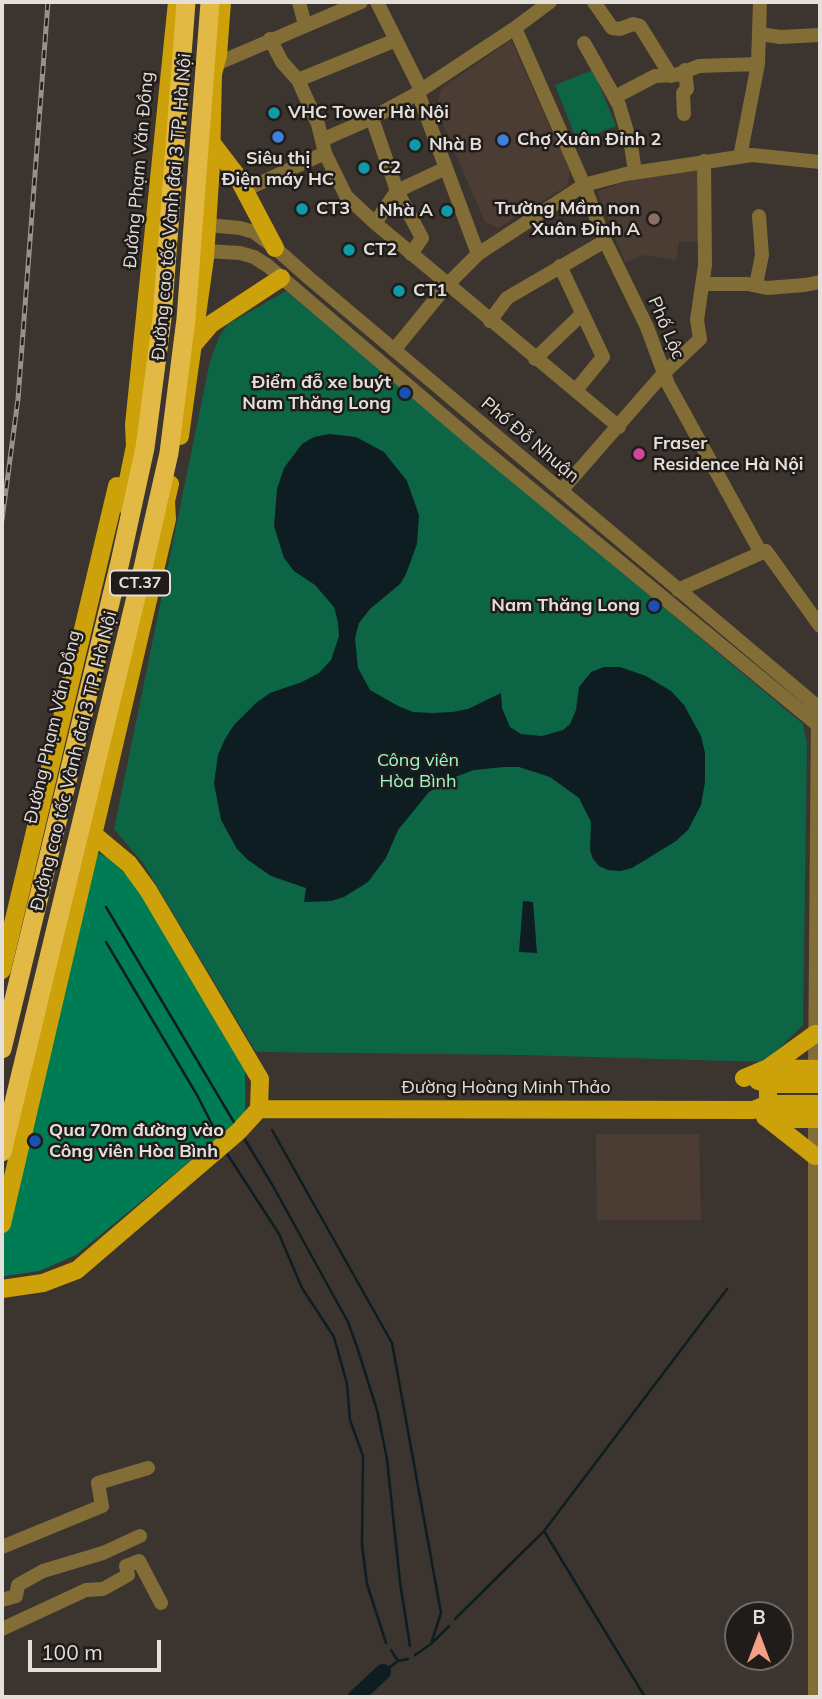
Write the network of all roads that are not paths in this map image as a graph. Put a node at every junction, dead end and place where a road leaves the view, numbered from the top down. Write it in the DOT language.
graph roads {
  1 [pos="177,2"];
  2 [pos="186,2"];
  3 [pos="211,2"];
  4 [pos="222,2"];
  5 [pos="299,2"];
  6 [pos="377,2"];
  7 [pos="550,2"];
  8 [pos="594,2"];
  9 [pos="760,2"];
  10 [pos="352,4"];
  11 [pos="305,25"];
  12 [pos="515,28"];
  13 [pos="760,34"];
  14 [pos="820,35"];
  15 [pos="270,40"];
  16 [pos="396,40"];
  17 [pos="584,43"];
  18 [pos="758,64"];
  19 [pos="215,69"];
  20 [pos="685,70"];
  21 [pos="671,76"];
  22 [pos="298,80"];
  23 [pos="420,91"];
  24 [pos="615,97"];
  25 [pos="684,114"];
  26 [pos="372,118"];
  27 [pos="211,142"];
  28 [pos="323,147"];
  29 [pos="740,156"];
  30 [pos="704,161"];
  31 [pos="820,162"];
  32 [pos="446,168"];
  33 [pos="635,172"];
  34 [pos="584,185"];
  35 [pos="245,190"];
  36 [pos="397,191"];
  37 [pos="760,216"];
  38 [pos="155,222"];
  39 [pos="375,223"];
  40 [pos="208,225"];
  41 [pos="605,241"];
  42 [pos="153,247"];
  43 [pos="275,248"];
  44 [pos="205,251"];
  45 [pos="411,254"];
  46 [pos="478,254"];
  47 [pos="560,267"];
  48 [pos="281,278"];
  49 [pos="820,282"];
  50 [pos="448,284"];
  51 [pos="704,284"];
  52 [pos="756,285"];
  53 [pos="581,315"];
  54 [pos="490,321"];
  55 [pos="194,344"];
  56 [pos="394,351"];
  57 [pos="535,359"];
  58 [pos="664,373"];
  59 [pos="576,390"];
  60 [pos="134,425"];
  61 [pos="619,427"];
  62 [pos="561,491"];
  63 [pos="166,501"];
  64 [pos="603,527"];
  65 [pos="592,540"];
  66 [pos="763,552"];
  67 [pos="678,590"];
  68 [pos="820,626"];
  69 [pos="819,707"];
  70 [pos="819,725"];
  71 [pos="93,834"];
  72 [pos="818,904"];
  73 [pos="6,934"];
  74 [pos="2,970"];
  75 [pos="815,1034"];
  76 [pos="2,1036"];
  77 [pos="2,1049"];
  78 [pos="768,1076"];
  79 [pos="818,1077"];
  80 [pos="744,1078"];
  81 [pos="259,1109"];
  82 [pos="763,1111"];
  83 [pos="818,1112"];
  84 [pos="2,1152"];
  85 [pos="815,1156"];
  86 [pos="2,1161"];
  87 [pos="2,1224"];
  88 [pos="2,1289"];
  89 [pos="148,1468"];
  90 [pos="818,1492"];
  91 [pos="818,1511"];
  92 [pos="140,1536"];
  93 [pos="2,1546"];
  94 [pos="2,1601"];
  95 [pos="161,1603"];
  96 [pos="2,1629"];
  97 [pos="815,1697"];
  1 -- 38 [label="main road, Đường Phạm Văn Đồng"];
  2 -- 77 [label="highway, Đường cao tốc Vành đai 3 TP. Hà Nội / CT.37, bridge"];
  3 -- 19 [label="main road"];
  3 -- 84 [label="highway, Đường cao tốc Vành đai 3 TP. Hà Nội / CT.37, bridge"];
  4 -- 19 [label="main road"];
  5 -- 11 [label="street"];
  6 -- 16 [label="street"];
  7 -- 12 [label="street"];
  8 -- 21 [label="street"];
  9 -- 13 [label="street"];
  10 -- 11 [label="street"];
  11 -- 15 [label="street"];
  12 -- 23 [label="street"];
  12 -- 34 [label="street, Phố Lộc"];
  13 -- 14 [label="street"];
  13 -- 18 [label="street"];
  15 -- 19 [label="street"];
  15 -- 22 [label="street"];
  16 -- 22 [label="street"];
  16 -- 23 [label="street"];
  17 -- 24 [label="street"];
  18 -- 20 [label="street"];
  18 -- 29 [label="street"];
  19 -- 27 [label="main road"];
  20 -- 21 [label="street"];
  20 -- 25 [label="street"];
  21 -- 24 [label="street"];
  22 -- 28 [label="street"];
  23 -- 26 [label="street"];
  23 -- 32 [label="street"];
  24 -- 33 [label="street"];
  26 -- 28 [label="street"];
  26 -- 36 [label="street"];
  27 -- 35 [label="main road"];
  27 -- 40 [label="main road"];
  28 -- 35 [label="street"];
  28 -- 39 [label="street"];
  29 -- 30 [label="street"];
  29 -- 31 [label="street"];
  30 -- 33 [label="street"];
  30 -- 51 [label="street"];
  32 -- 36 [label="street"];
  32 -- 46 [label="street"];
  33 -- 34 [label="street"];
  34 -- 41 [label="street, Phố Lộc"];
  34 -- 46 [label="street"];
  35 -- 43 [label="main road"];
  36 -- 39 [label="street"];
  36 -- 45 [label="street"];
  37 -- 52 [label="street"];
  38 -- 40 [label="main road"];
  38 -- 42 [label="main road, Đường Phạm Văn Đồng"];
  39 -- 45 [label="street"];
  40 -- 43 [label="street, Phố Đỗ Nhuận"];
  40 -- 44 [label="main road"];
  41 -- 47 [label="street"];
  41 -- 58 [label="street, Phố Lộc"];
  42 -- 44 [label="main road"];
  42 -- 60 [label="main road, Đường Phạm Văn Đồng"];
  43 -- 56 [label="street, Phố Đỗ Nhuận"];
  44 -- 48 [label="street"];
  44 -- 55 [label="main road"];
  45 -- 50 [label="street"];
  46 -- 50 [label="street"];
  47 -- 53 [label="street"];
  47 -- 54 [label="street"];
  48 -- 55 [label="main road"];
  48 -- 65 [label="street"];
  49 -- 52 [label="street"];
  50 -- 54 [label="street"];
  50 -- 56 [label="street"];
  51 -- 52 [label="street"];
  51 -- 58 [label="street"];
  53 -- 57 [label="street"];
  53 -- 59 [label="street"];
  54 -- 57 [label="street"];
  55 -- 63 [label="main road"];
  56 -- 62 [label="street, Phố Đỗ Nhuận"];
  57 -- 59 [label="street"];
  58 -- 61 [label="street"];
  58 -- 66 [label="street, Phố Lộc"];
  59 -- 61 [label="street"];
  60 -- 73 [label="main road, Đường Phạm Văn Đồng"];
  60 -- 76 [label="main road, Đường Phạm Văn Đồng"];
  61 -- 62 [label="street"];
  62 -- 64 [label="street, Phố Đỗ Nhuận"];
  63 -- 71 [label="main road"];
  63 -- 86 [label="main road"];
  64 -- 65 [label="street"];
  64 -- 67 [label="street, Phố Đỗ Nhuận"];
  65 -- 70 [label="street"];
  66 -- 67 [label="street"];
  66 -- 68 [label="street, Phố Lộc"];
  67 -- 69 [label="street, Phố Đỗ Nhuận"];
  69 -- 70 [label="street"];
  70 -- 72 [label="street"];
  71 -- 81 [label="main road"];
  71 -- 87 [label="main road"];
  72 -- 75 [label="street"];
  73 -- 74 [label="main road, Đường Phạm Văn Đồng"];
  75 -- 78 [label="main road"];
  75 -- 79 [label="street"];
  78 -- 79 [label="main road"];
  78 -- 80 [label="main road"];
  78 -- 82 [label="main road"];
  79 -- 83 [label="street"];
  81 -- 82 [label="main road, Đường Hoàng Minh Thảo"];
  81 -- 88 [label="main road"];
  82 -- 83 [label="main road, Đường Hoàng Minh Thảo"];
  82 -- 85 [label="main road"];
  83 -- 85 [label="street"];
  85 -- 90 [label="street"];
  89 -- 93 [label="street"];
  90 -- 91 [label="street"];
  91 -- 97 [label="street"];
  92 -- 94 [label="street"];
  95 -- 96 [label="street"];
}
